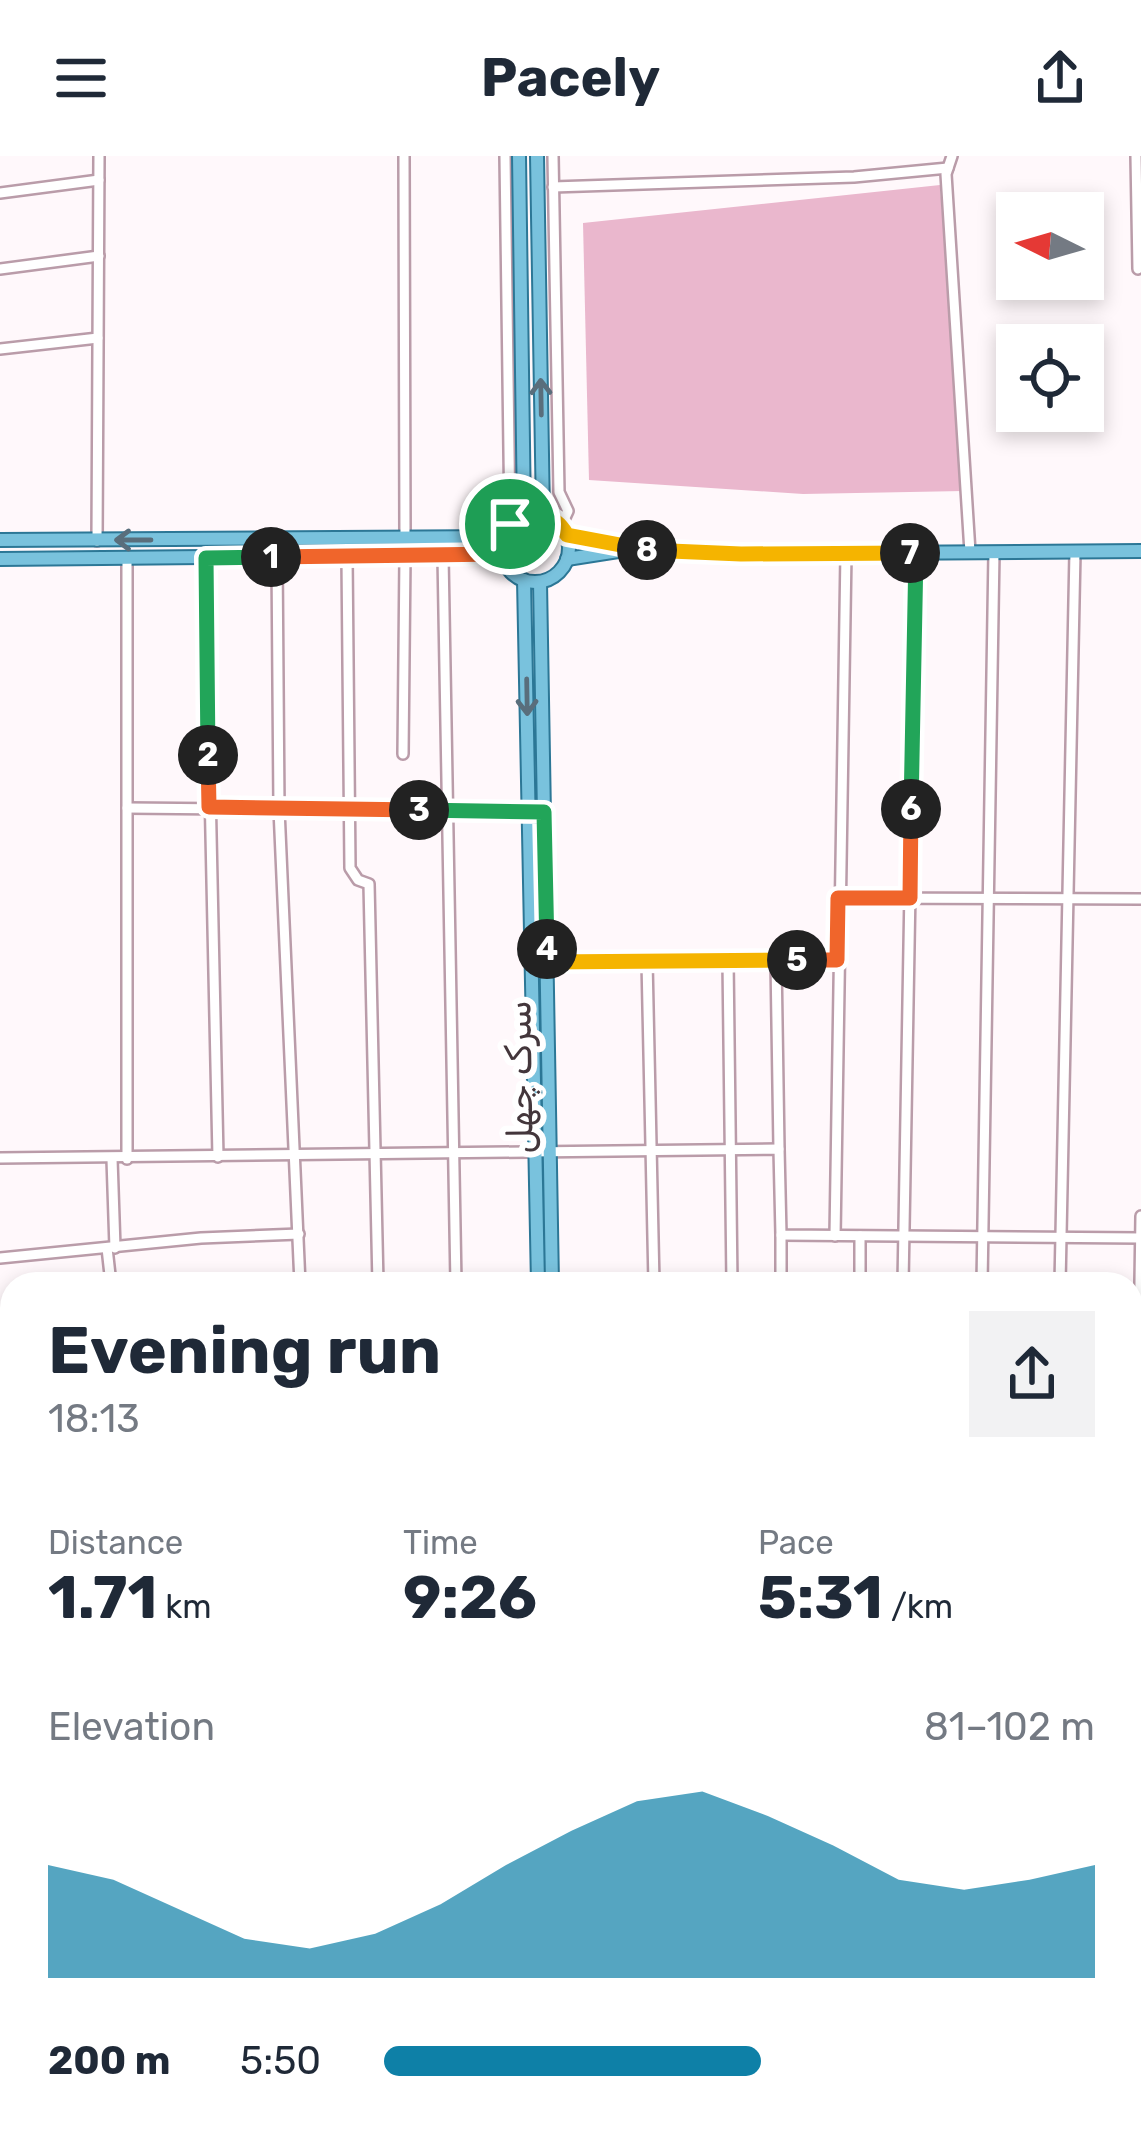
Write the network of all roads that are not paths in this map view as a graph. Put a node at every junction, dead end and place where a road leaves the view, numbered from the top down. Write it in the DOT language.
graph roads {
  1 [pos="99,156"];
  2 [pos="404,156"];
  3 [pos="505,156"];
  4 [pos="519,156"];
  5 [pos="538,156"];
  6 [pos="553,156"];
  7 [pos="952,156"];
  8 [pos="1136,156"];
  9 [pos="948,168"];
  10 [pos="99,180"];
  11 [pos="554,187"];
  12 [pos="0,193"];
  13 [pos="99,256"];
  14 [pos="1138,268"];
  15 [pos="0,269"];
  16 [pos="98,338"];
  17 [pos="0,349"];
  18 [pos="542,514"];
  19 [pos="524,515"];
  20 [pos="510,524"];
  21 [pos="564,530"];
  22 [pos="405,538"];
  23 [pos="502,538"];
  24 [pos="0,540"];
  25 [pos="97,541"];
  26 [pos="632,549"];
  27 [pos="1141,551"];
  28 [pos="970,552"];
  29 [pos="994,552"];
  30 [pos="1075,552"];
  31 [pos="846,553"];
  32 [pos="916,553"];
  33 [pos="501,554"];
  34 [pos="405,556"];
  35 [pos="443,556"];
  36 [pos="277,557"];
  37 [pos="346,557"];
  38 [pos="127,558"];
  39 [pos="206,558"];
  40 [pos="0,559"];
  41 [pos="567,559"];
  42 [pos="524,580"];
  43 [pos="540,582"];
  44 [pos="403,754"];
  45 [pos="209,807"];
  46 [pos="127,808"];
  47 [pos="279,809"];
  48 [pos="348,809"];
  49 [pos="446,811"];
  50 [pos="529,812"];
  51 [pos="544,812"];
  52 [pos="838,898"];
  53 [pos="910,898"];
  54 [pos="988,899"];
  55 [pos="1066,899"];
  56 [pos="1141,899"];
  57 [pos="776,960"];
  58 [pos="837,960"];
  59 [pos="647,961"];
  60 [pos="728,961"];
  61 [pos="547,962"];
  62 [pos="652,1149"];
  63 [pos="731,1149"];
  64 [pos="779,1149"];
  65 [pos="542,1150"];
  66 [pos="456,1152"];
  67 [pos="377,1155"];
  68 [pos="296,1156"];
  69 [pos="218,1157"];
  70 [pos="0,1158"];
  71 [pos="112,1159"];
  72 [pos="127,1159"];
  73 [pos="1141,1216"];
  74 [pos="298,1234"];
  75 [pos="781,1235"];
  76 [pos="835,1235"];
  77 [pos="860,1236"];
  78 [pos="904,1236"];
  79 [pos="983,1237"];
  80 [pos="1061,1238"];
  81 [pos="1141,1238"];
  82 [pos="111,1248"];
  83 [pos="0,1258"];
  84 [pos="111,1272"];
  85 [pos="300,1272"];
  86 [pos="378,1272"];
  87 [pos="456,1272"];
  88 [pos="538,1272"];
  89 [pos="551,1272"];
  90 [pos="654,1272"];
  91 [pos="732,1272"];
  92 [pos="781,1272"];
  93 [pos="860,1272"];
  94 [pos="903,1272"];
  95 [pos="982,1272"];
  96 [pos="1060,1272"];
  97 [pos="1140,1272"];
  98 [pos="812,2130"];
  99 [pos="830,2130"];
  1 -- 10 [label="street"];
  2 -- 22 [label="street"];
  3 -- 20 [label="street"];
  4 -- 19 [label="main road"];
  18 -- 5 [label="main road, one-way"];
  6 -- 11 [label="street"];
  7 -- 9 [label="street"];
  8 -- 14 [label="street"];
  9 -- 11 [label="street"];
  9 -- 28 [label="street"];
  10 -- 12 [label="street"];
  10 -- 13 [label="street"];
  11 -- 21 [label="street"];
  13 -- 15 [label="street"];
  13 -- 16 [label="street"];
  16 -- 17 [label="street"];
  16 -- 25 [label="street"];
  18 -- 19 [label="main road"];
  18 -- 21 [label="main road"];
  19 -- 20 [label="main road"];
  20 -- 23 [label="main road"];
  21 -- 26 [label="main road"];
  21 -- 41 [label="main road"];
  22 -- 23 [label="main road"];
  22 -- 25 [label="main road, one-way"];
  23 -- 33 [label="main road"];
  24 -- 25 [label="main road"];
  26 -- 31 [label="main road"];
  26 -- 41 [label="main road"];
  27 -- 30 [label="main road"];
  28 -- 29 [label="main road"];
  28 -- 32 [label="main road"];
  29 -- 30 [label="main road"];
  29 -- 54 [label="street"];
  30 -- 55 [label="street"];
  31 -- 32 [label="main road"];
  31 -- 52 [label="street"];
  32 -- 53 [label="street"];
  33 -- 35 [label="main road"];
  33 -- 42 [label="main road"];
  34 -- 35 [label="main road"];
  34 -- 37 [label="main road"];
  34 -- 44 [label="street"];
  35 -- 49 [label="street"];
  36 -- 37 [label="main road"];
  36 -- 39 [label="main road"];
  36 -- 47 [label="street"];
  37 -- 48 [label="street"];
  38 -- 39 [label="main road"];
  38 -- 40 [label="main road"];
  38 -- 46 [label="street"];
  39 -- 45 [label="street"];
  41 -- 43 [label="main road"];
  42 -- 43 [label="main road"];
  42 -- 50 [label="main road, one-way"];
  43 -- 51 [label="main road, سرک چهل"];
  45 -- 46 [label="street"];
  45 -- 47 [label="street"];
  45 -- 69 [label="street"];
  46 -- 72 [label="street"];
  47 -- 48 [label="street"];
  47 -- 68 [label="street"];
  48 -- 49 [label="street"];
  48 -- 67 [label="street"];
  49 -- 50 [label="street"];
  49 -- 66 [label="street"];
  50 -- 51 [label="street"];
  50 -- 65 [label="main road"];
  51 -- 61 [label="main road, سرک چهل"];
  52 -- 53 [label="street"];
  52 -- 58 [label="street"];
  53 -- 54 [label="street"];
  53 -- 78 [label="street"];
  54 -- 55 [label="street"];
  54 -- 79 [label="street"];
  55 -- 56 [label="street"];
  55 -- 80 [label="street"];
  57 -- 58 [label="street"];
  57 -- 60 [label="street"];
  57 -- 64 [label="street"];
  58 -- 76 [label="street"];
  59 -- 60 [label="street"];
  59 -- 61 [label="street"];
  59 -- 62 [label="street"];
  60 -- 63 [label="street"];
  61 -- 65 [label="main road, سرک چهل"];
  62 -- 63 [label="street"];
  62 -- 65 [label="street"];
  62 -- 90 [label="street"];
  63 -- 64 [label="street"];
  63 -- 91 [label="street"];
  64 -- 75 [label="street"];
  65 -- 66 [label="street"];
  65 -- 88 [label="main road"];
  65 -- 89 [label="main road, سرک چهل"];
  66 -- 67 [label="street"];
  66 -- 87 [label="street"];
  67 -- 68 [label="street"];
  67 -- 86 [label="street"];
  68 -- 69 [label="street"];
  68 -- 74 [label="street"];
  69 -- 72 [label="street"];
  70 -- 71 [label="street"];
  71 -- 72 [label="street"];
  71 -- 82 [label="street"];
  73 -- 81 [label="street"];
  74 -- 82 [label="street"];
  74 -- 85 [label="street"];
  75 -- 76 [label="street"];
  75 -- 92 [label="street"];
  76 -- 77 [label="street"];
  77 -- 78 [label="street"];
  77 -- 93 [label="street"];
  78 -- 79 [label="street"];
  78 -- 94 [label="street"];
  79 -- 80 [label="street"];
  79 -- 95 [label="street"];
  80 -- 81 [label="street"];
  80 -- 96 [label="street"];
  81 -- 97 [label="street"];
  82 -- 83 [label="street"];
  82 -- 84 [label="street"];
  98 -- 99 [label="street"];
}
